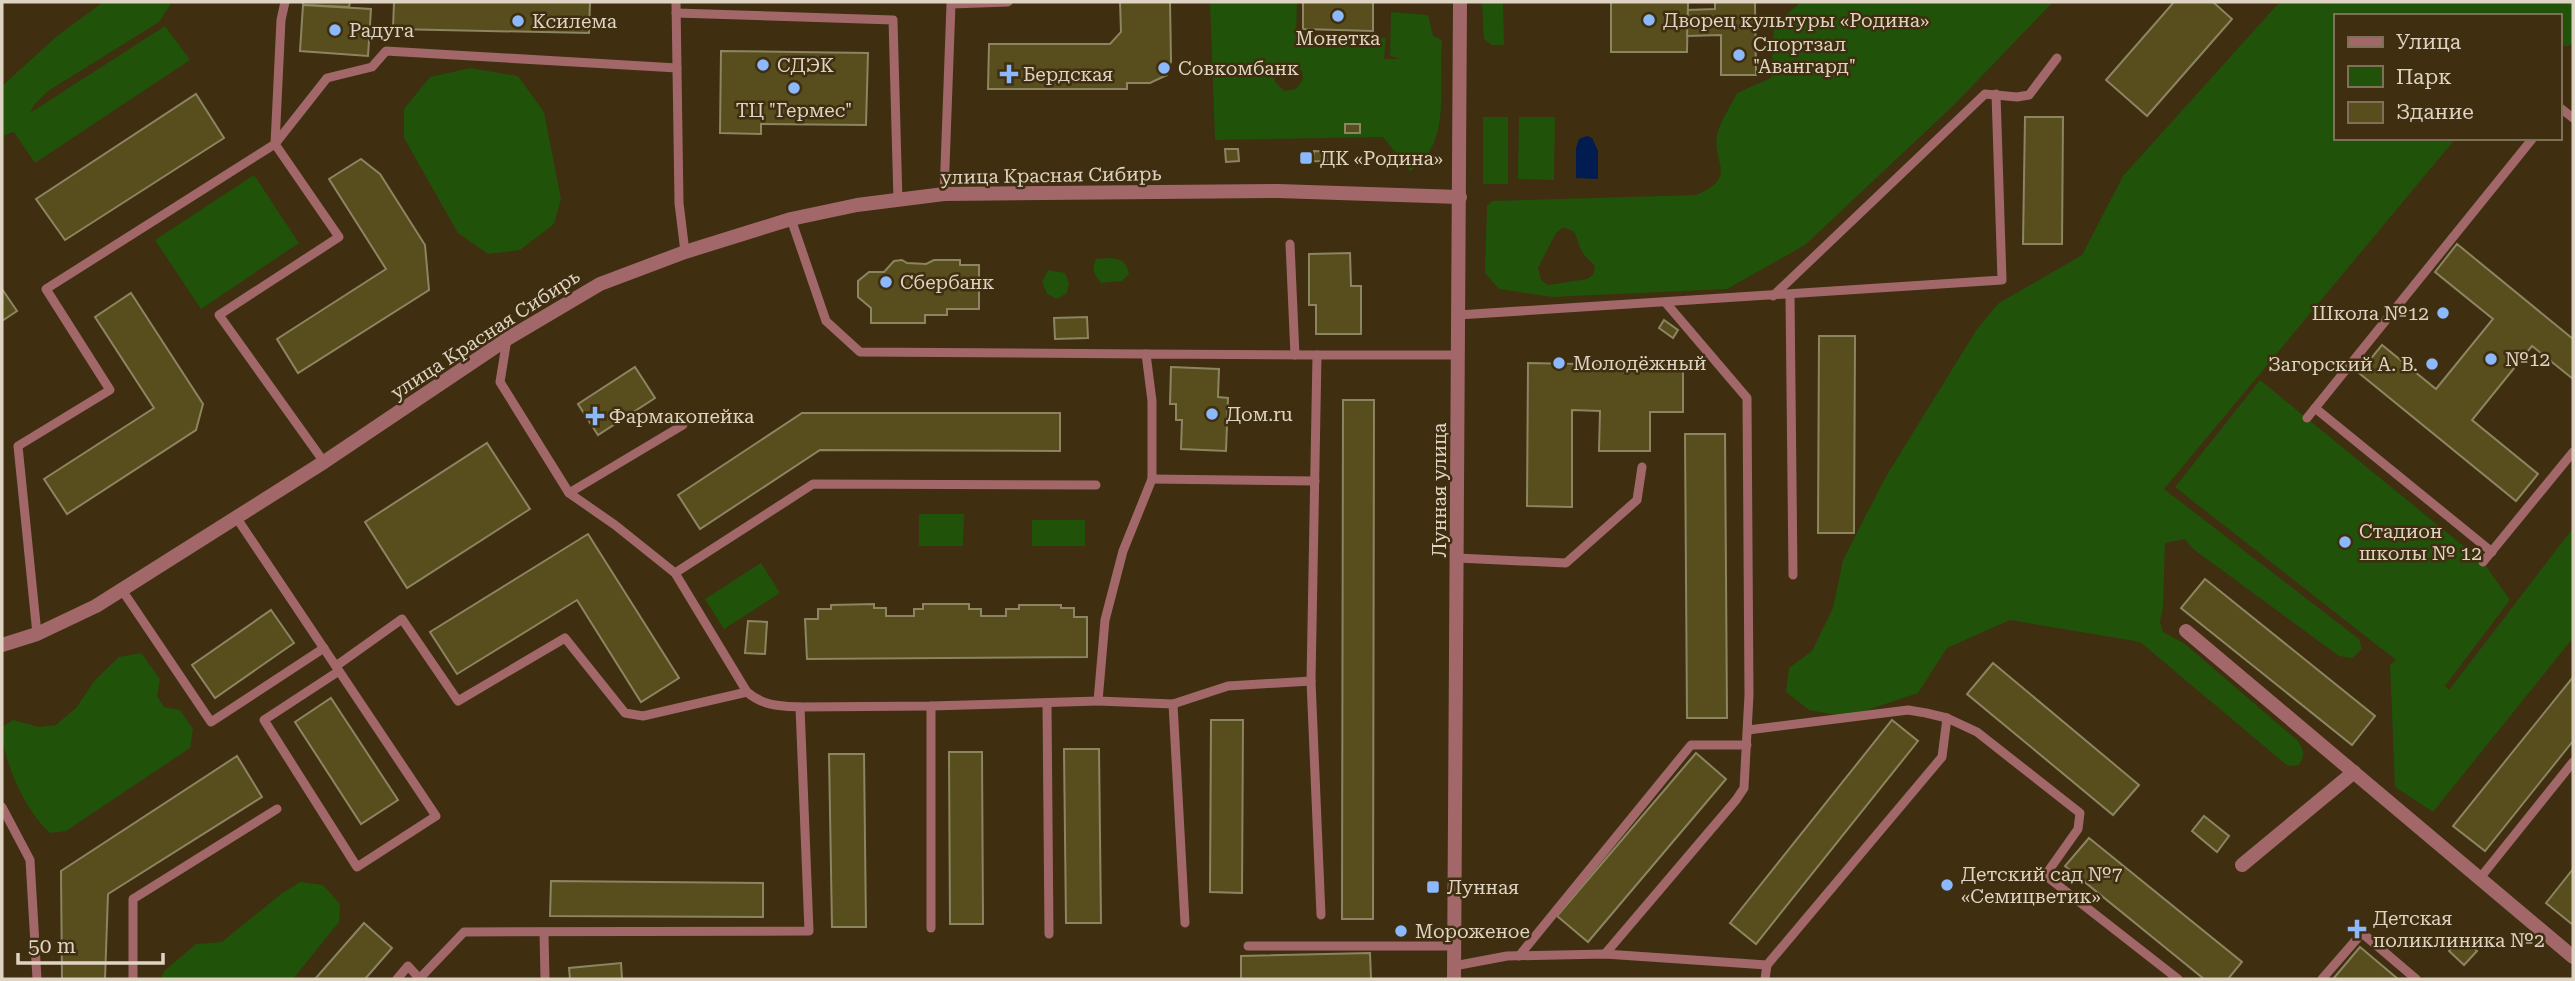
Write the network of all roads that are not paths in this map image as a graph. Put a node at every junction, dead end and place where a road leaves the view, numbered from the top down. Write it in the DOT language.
graph roads {
  1 [pos="285,2"];
  2 [pos="676,2"];
  3 [pos="1008,2"];
  4 [pos="1460,2"];
  5 [pos="677,13"];
  6 [pos="2057,58"];
  7 [pos="677,68"];
  8 [pos="1996,94"];
  9 [pos="2531,140"];
  10 [pos="275,144"];
  11 [pos="944,194"];
  12 [pos="1460,197"];
  13 [pos="898,201"];
  14 [pos="791,219"];
  15 [pos="1290,244"];
  16 [pos="685,253"];
  17 [pos="1790,295"];
  18 [pos="1773,296"];
  19 [pos="1666,303"];
  20 [pos="1458,316"];
  21 [pos="507,339"];
  22 [pos="1146,354"];
  23 [pos="1295,355"];
  24 [pos="1317,355"];
  25 [pos="1458,355"];
  26 [pos="2315,408"];
  27 [pos="2307,418"];
  28 [pos="682,425"];
  29 [pos="2573,452"];
  30 [pos="324,462"];
  31 [pos="1642,467"];
  32 [pos="1152,479"];
  33 [pos="1315,481"];
  34 [pos="1096,485"];
  35 [pos="569,493"];
  36 [pos="236,517"];
  37 [pos="2492,552"];
  38 [pos="1457,558"];
  39 [pos="2483,562"];
  40 [pos="675,573"];
  41 [pos="1793,575"];
  42 [pos="122,590"];
  43 [pos="2186,631"];
  44 [pos="37,634"];
  45 [pos="4,641"];
  46 [pos="324,648"];
  47 [pos="338,669"];
  48 [pos="1311,681"];
  49 [pos="747,692"];
  50 [pos="1098,701"];
  51 [pos="1047,704"];
  52 [pos="1173,704"];
  53 [pos="931,706"];
  54 [pos="800,707"];
  55 [pos="1947,718"];
  56 [pos="1748,730"];
  57 [pos="1747,745"];
  58 [pos="2573,762"];
  59 [pos="2354,772"];
  60 [pos="2,807"];
  61 [pos="277,809"];
  62 [pos="2242,865"];
  63 [pos="2480,878"];
  64 [pos="1321,915"];
  65 [pos="1185,923"];
  66 [pos="931,928"];
  67 [pos="544,932"];
  68 [pos="1049,934"];
  69 [pos="1248,946"];
  70 [pos="1454,946"];
  71 [pos="1605,954"];
  72 [pos="1519,956"];
  73 [pos="2573,956"];
  74 [pos="1767,965"];
  75 [pos="1454,973"];
  76 [pos="37,979"];
  77 [pos="133,979"];
  78 [pos="397,979"];
  79 [pos="420,979"];
  80 [pos="545,979"];
  81 [pos="1765,979"];
  82 [pos="2178,979"];
  83 [pos="2322,979"];
  84 [pos="2416,979"];
  1 -- 10 [label="lane"];
  2 -- 5 [label="lane"];
  3 -- 11 [label="lane"];
  4 -- 12 [label="street, Лунная улица"];
  5 -- 7 [label="lane"];
  5 -- 13 [label="lane"];
  6 -- 8 [label="lane"];
  7 -- 10 [label="lane"];
  7 -- 16 [label="lane"];
  8 -- 17 [label="lane"];
  8 -- 18 [label="lane"];
  9 -- 26 [label="lane"];
  10 -- 30 [label="lane"];
  10 -- 44 [label="lane"];
  11 -- 12 [label="street, улица Красная Сибирь"];
  11 -- 13 [label="street, улица Красная Сибирь"];
  12 -- 20 [label="street, Лунная улица"];
  13 -- 14 [label="street, улица Красная Сибирь"];
  14 -- 16 [label="street, улица Красная Сибирь"];
  14 -- 22 [label="lane"];
  15 -- 23 [label="lane"];
  16 -- 21 [label="street, улица Красная Сибирь"];
  17 -- 18 [label="lane"];
  17 -- 41 [label="lane"];
  18 -- 19 [label="lane"];
  19 -- 20 [label="lane"];
  19 -- 56 [label="lane"];
  20 -- 25 [label="street, Лунная улица"];
  21 -- 30 [label="street, улица Красная Сибирь"];
  21 -- 35 [label="lane"];
  22 -- 23 [label="lane"];
  22 -- 32 [label="lane"];
  23 -- 24 [label="lane"];
  24 -- 25 [label="lane"];
  24 -- 33 [label="lane"];
  25 -- 38 [label="street, Лунная улица"];
  26 -- 27 [label="lane"];
  26 -- 37 [label="lane"];
  28 -- 35 [label="lane"];
  29 -- 37 [label="lane"];
  30 -- 36 [label="street, улица Красная Сибирь"];
  31 -- 38 [label="lane"];
  32 -- 33 [label="lane"];
  32 -- 50 [label="lane"];
  33 -- 48 [label="lane"];
  34 -- 40 [label="lane"];
  35 -- 40 [label="lane"];
  36 -- 42 [label="street, улица Красная Сибирь"];
  36 -- 46 [label="lane"];
  37 -- 39 [label="lane"];
  38 -- 70 [label="street, Лунная улица"];
  40 -- 49 [label="lane"];
  42 -- 44 [label="street, улица Красная Сибирь"];
  42 -- 46 [label="lane"];
  43 -- 59 [label="street"];
  44 -- 45 [label="street, улица Красная Сибирь"];
  46 -- 47 [label="lane"];
  47 -- 47 [label="lane"];
  47 -- 49 [label="lane"];
  48 -- 52 [label="lane"];
  48 -- 64 [label="lane"];
  49 -- 54 [label="lane"];
  50 -- 51 [label="lane"];
  50 -- 52 [label="lane"];
  51 -- 53 [label="lane"];
  51 -- 68 [label="lane"];
  52 -- 65 [label="lane"];
  53 -- 54 [label="lane"];
  53 -- 66 [label="lane"];
  54 -- 67 [label="lane"];
  55 -- 56 [label="lane"];
  55 -- 74 [label="lane"];
  55 -- 82 [label="lane"];
  56 -- 57 [label="lane"];
  57 -- 71 [label="lane"];
  57 -- 72 [label="lane"];
  58 -- 63 [label="lane"];
  59 -- 62 [label="street"];
  59 -- 63 [label="street"];
  60 -- 76 [label="lane"];
  61 -- 77 [label="lane"];
  63 -- 73 [label="street"];
  67 -- 79 [label="lane"];
  67 -- 80 [label="lane"];
  69 -- 70 [label="lane"];
  70 -- 75 [label="street, Лунная улица"];
  71 -- 72 [label="lane"];
  71 -- 74 [label="lane"];
  72 -- 75 [label="lane"];
  74 -- 81 [label="lane"];
  78 -- 79 [label="lane"];
  83 -- 84 [label="lane"];
}
